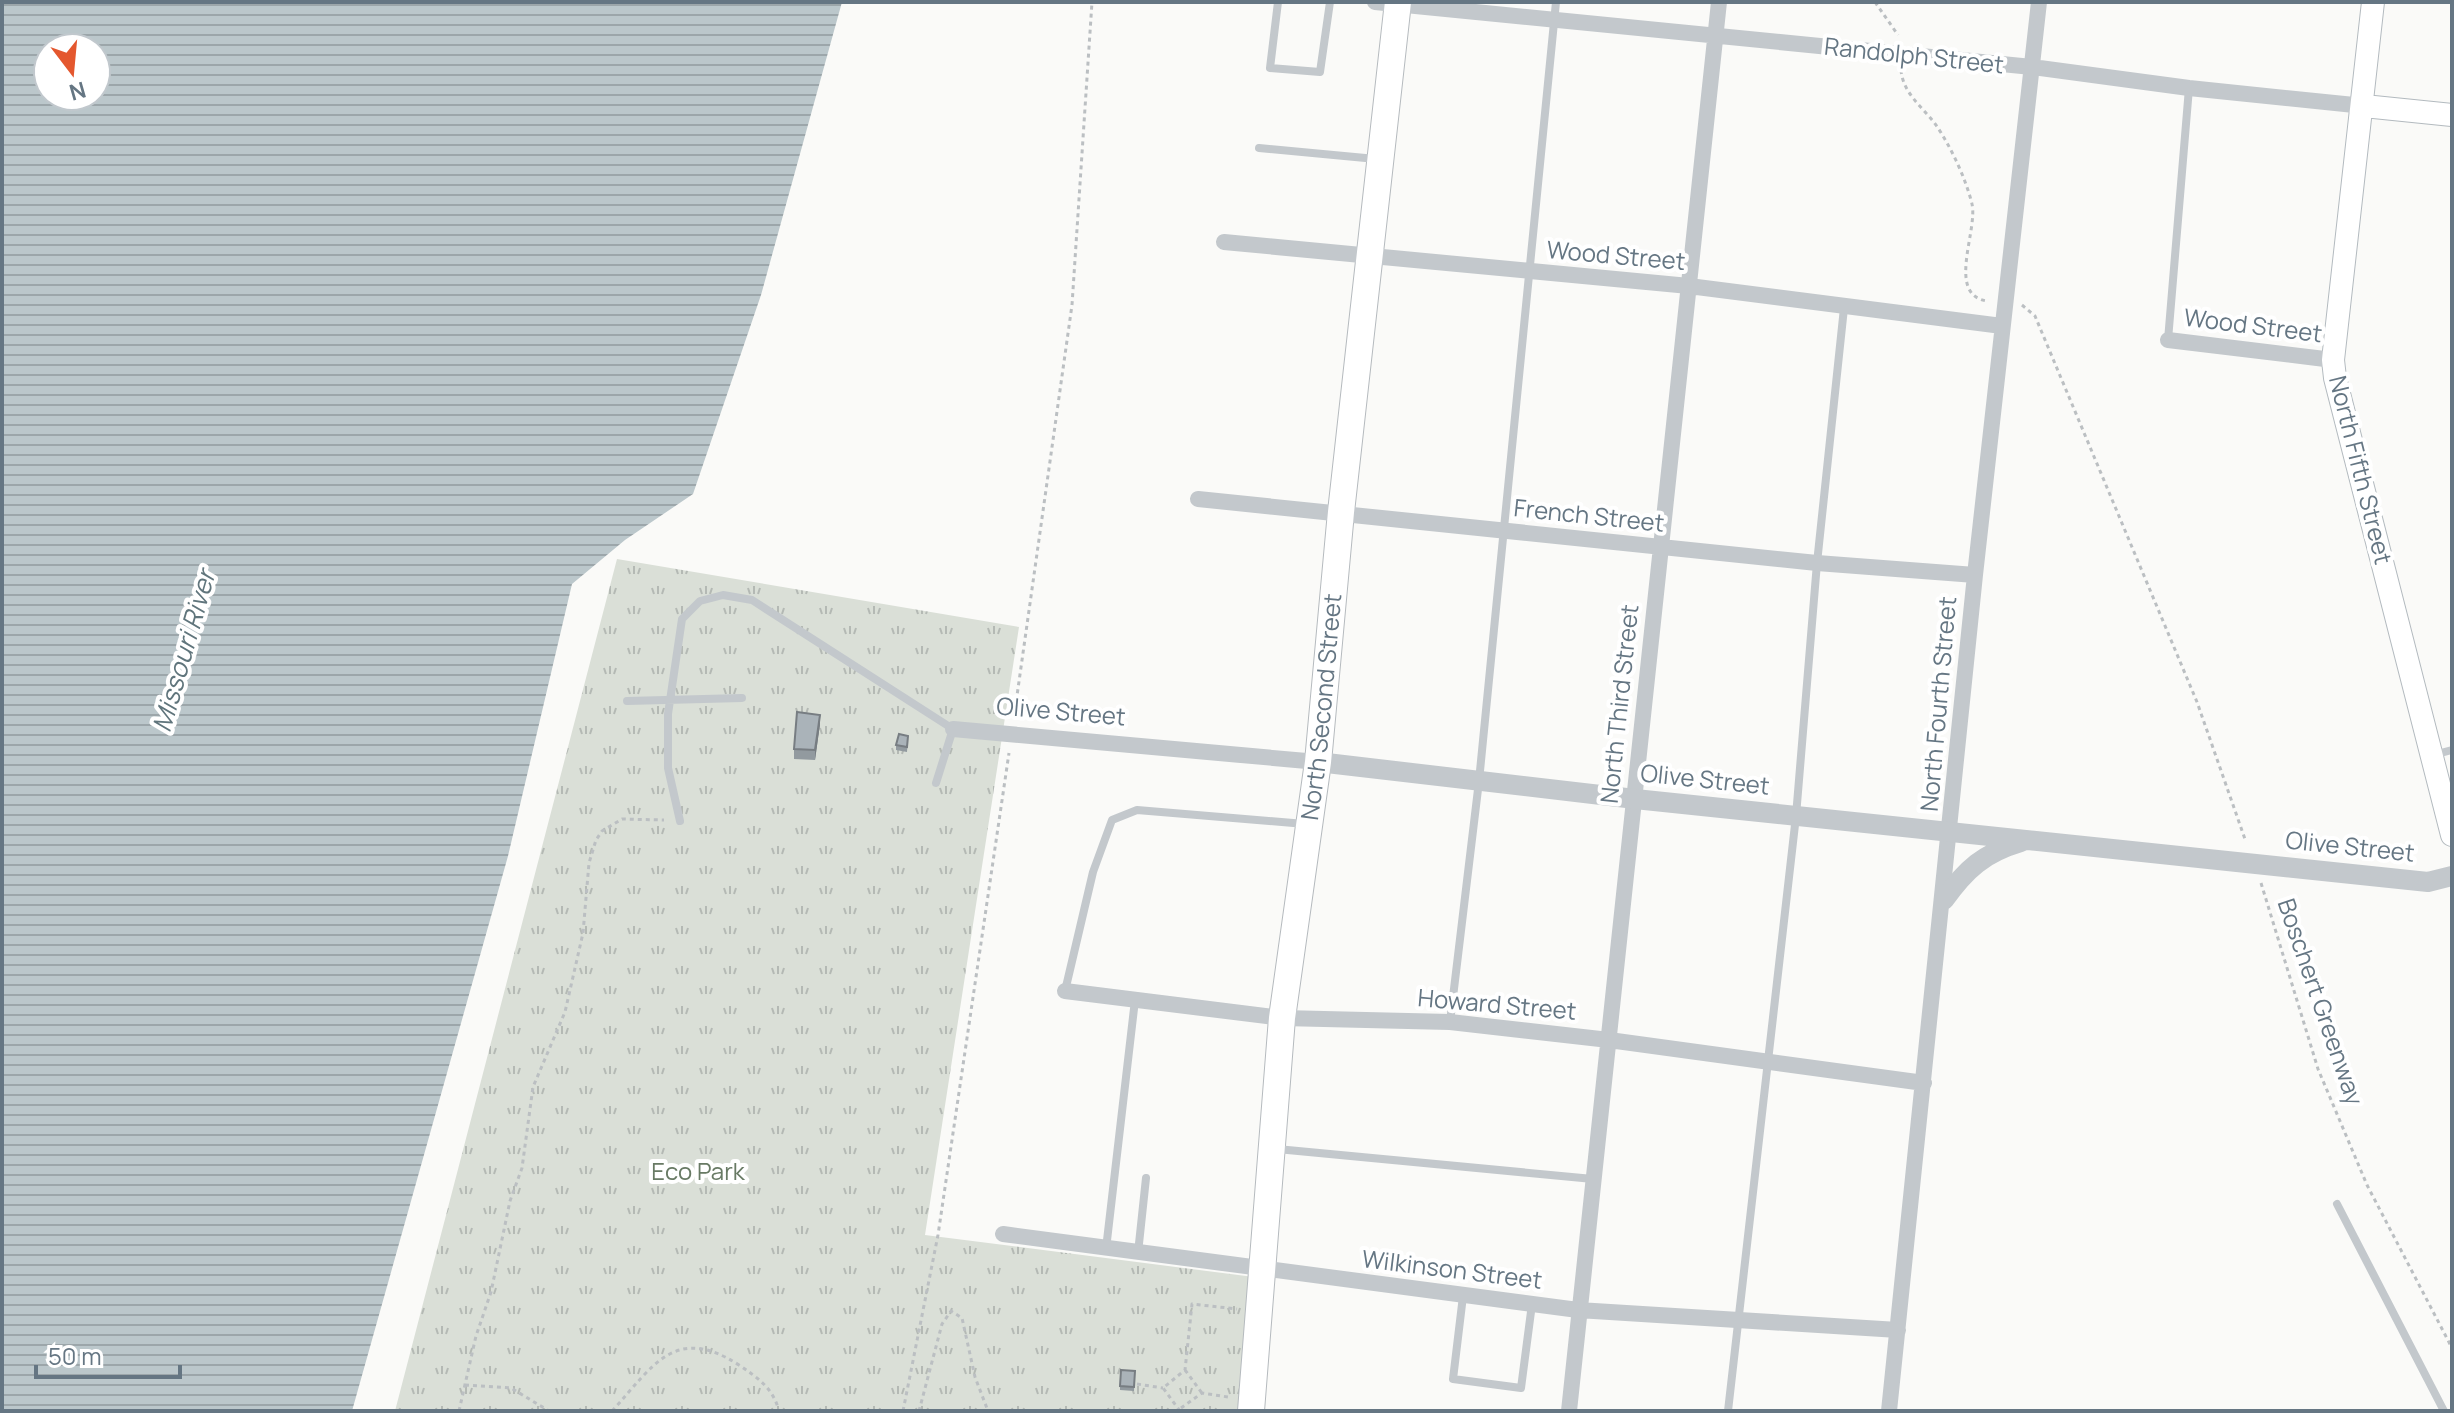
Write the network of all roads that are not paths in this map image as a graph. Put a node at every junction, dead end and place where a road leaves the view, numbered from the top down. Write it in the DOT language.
graph roads {
  1 [pos="1278,2"];
  2 [pos="1330,2"];
  3 [pos="1719,2"];
  4 [pos="2039,2"];
  5 [pos="2373,2"];
  6 [pos="1390,3"];
  7 [pos="1555,10"];
  8 [pos="1715,35"];
  9 [pos="2032,67"];
  10 [pos="2189,88"];
  11 [pos="2364,106"];
  12 [pos="2452,115"];
  13 [pos="1259,148"];
  14 [pos="1381,159"];
  15 [pos="1224,242"];
  16 [pos="1371,257"];
  17 [pos="1529,272"];
  18 [pos="1689,286"];
  19 [pos="1844,308"];
  20 [pos="2002,326"];
  21 [pos="2168,340"];
  22 [pos="2333,360"];
  23 [pos="1198,499"];
  24 [pos="1341,512"];
  25 [pos="1504,530"];
  26 [pos="1659,548"];
  27 [pos="1817,563"];
  28 [pos="1975,575"];
  29 [pos="742,698"];
  30 [pos="627,701"];
  31 [pos="669,701"];
  32 [pos="953,729"];
  33 [pos="2442,753"];
  34 [pos="1318,762"];
  35 [pos="1479,781"];
  36 [pos="936,783"];
  37 [pos="1635,799"];
  38 [pos="1796,816"];
  39 [pos="680,821"];
  40 [pos="1309,824"];
  41 [pos="2451,829"];
  42 [pos="1952,833"];
  43 [pos="2031,838"];
  44 [pos="2452,876"];
  45 [pos="1944,900"];
  46 [pos="1065,991"];
  47 [pos="1135,1000"];
  48 [pos="1282,1018"];
  49 [pos="1450,1022"];
  50 [pos="1609,1040"];
  51 [pos="1766,1061"];
  52 [pos="1924,1083"];
  53 [pos="1272,1148"];
  54 [pos="1146,1178"];
  55 [pos="1593,1179"];
  56 [pos="2337,1204"];
  57 [pos="1003,1234"];
  58 [pos="1106,1249"];
  59 [pos="1138,1254"];
  60 [pos="1263,1271"];
  61 [pos="1463,1296"];
  62 [pos="1532,1304"];
  63 [pos="1578,1310"];
  64 [pos="1738,1320"];
  65 [pos="1898,1330"];
  66 [pos="1241,1404"];
  67 [pos="1569,1411"];
  68 [pos="1728,1411"];
  69 [pos="1889,1411"];
  70 [pos="2444,1411"];
  1 -- 2 [label="lane"];
  3 -- 8 [label="street, North Third Street"];
  4 -- 9 [label="street, North Fourth Street"];
  5 -- 11 [label="main road, North Fifth Street"];
  6 -- 7 [label="street, Randolph Street"];
  6 -- 14 [label="main road, North Second Street"];
  7 -- 8 [label="street, Randolph Street"];
  7 -- 17 [label="lane"];
  8 -- 9 [label="street, Randolph Street"];
  8 -- 18 [label="street, North Third Street"];
  9 -- 10 [label="street, Randolph Street"];
  9 -- 20 [label="street, North Fourth Street"];
  10 -- 11 [label="street, Randolph Street"];
  10 -- 21 [label="lane"];
  11 -- 12 [label="main road, Randolph Street"];
  11 -- 22 [label="main road, North Fifth Street"];
  13 -- 14 [label="lane"];
  14 -- 16 [label="main road, North Second Street"];
  15 -- 16 [label="street, Wood Street"];
  16 -- 17 [label="street, Wood Street"];
  16 -- 24 [label="main road, North Second Street"];
  17 -- 18 [label="street, Wood Street"];
  17 -- 25 [label="lane"];
  18 -- 19 [label="street, Wood Street"];
  18 -- 26 [label="street, North Third Street"];
  19 -- 20 [label="street, Wood Street"];
  19 -- 27 [label="lane"];
  20 -- 28 [label="street, North Fourth Street"];
  21 -- 22 [label="street, Wood Street"];
  22 -- 33 [label="main road, North Fifth Street"];
  23 -- 24 [label="street, French Street"];
  24 -- 25 [label="street, French Street"];
  24 -- 34 [label="main road, North Second Street"];
  25 -- 26 [label="street, French Street"];
  25 -- 35 [label="lane"];
  26 -- 27 [label="street, French Street"];
  26 -- 37 [label="street, North Third Street"];
  27 -- 28 [label="street, French Street"];
  27 -- 38 [label="lane"];
  28 -- 42 [label="street, North Fourth Street"];
  29 -- 31 [label="lane"];
  30 -- 31 [label="lane"];
  31 -- 32 [label="lane"];
  31 -- 39 [label="lane"];
  32 -- 34 [label="street, Olive Street"];
  32 -- 36 [label="lane"];
  33 -- 41 [label="main road, North Fifth Street"];
  34 -- 35 [label="street, Olive Street"];
  34 -- 40 [label="main road, North Second Street"];
  35 -- 37 [label="street, Olive Street"];
  35 -- 49 [label="lane"];
  37 -- 38 [label="street, Olive Street"];
  37 -- 50 [label="street, North Third Street"];
  38 -- 42 [label="street, Olive Street"];
  38 -- 51 [label="lane"];
  40 -- 46 [label="lane"];
  40 -- 48 [label="main road, North Second Street"];
  42 -- 43 [label="street, Olive Street"];
  42 -- 45 [label="street, North Fourth Street"];
  43 -- 44 [label="street, Olive Street"];
  43 -- 45 [label="street"];
  45 -- 52 [label="street, North Fourth Street"];
  46 -- 47 [label="street, Howard Street"];
  47 -- 48 [label="street, Howard Street"];
  47 -- 58 [label="lane"];
  48 -- 49 [label="street, Howard Street"];
  48 -- 53 [label="main road, North Second Street"];
  49 -- 50 [label="street, Howard Street"];
  50 -- 51 [label="street, Howard Street"];
  50 -- 55 [label="street, North Third Street"];
  51 -- 52 [label="street, Howard Street"];
  51 -- 64 [label="lane"];
  52 -- 65 [label="street, North Fourth Street"];
  53 -- 55 [label="lane"];
  53 -- 60 [label="main road, North Second Street"];
  54 -- 59 [label="lane"];
  55 -- 63 [label="street, North Third Street"];
  56 -- 70 [label="lane"];
  57 -- 58 [label="street, Wilkinson Street"];
  58 -- 59 [label="street, Wilkinson Street"];
  59 -- 60 [label="street, Wilkinson Street"];
  60 -- 61 [label="street, Wilkinson Street"];
  60 -- 66 [label="main road, North Second Street"];
  61 -- 62 [label="street, Wilkinson Street"];
  61 -- 62 [label="lane"];
  62 -- 63 [label="street, Wilkinson Street"];
  63 -- 64 [label="street, Wilkinson Street"];
  63 -- 67 [label="street, North Third Street"];
  64 -- 65 [label="street, Wilkinson Street"];
  64 -- 68 [label="lane"];
  65 -- 69 [label="street, North Fourth Street"];
}
